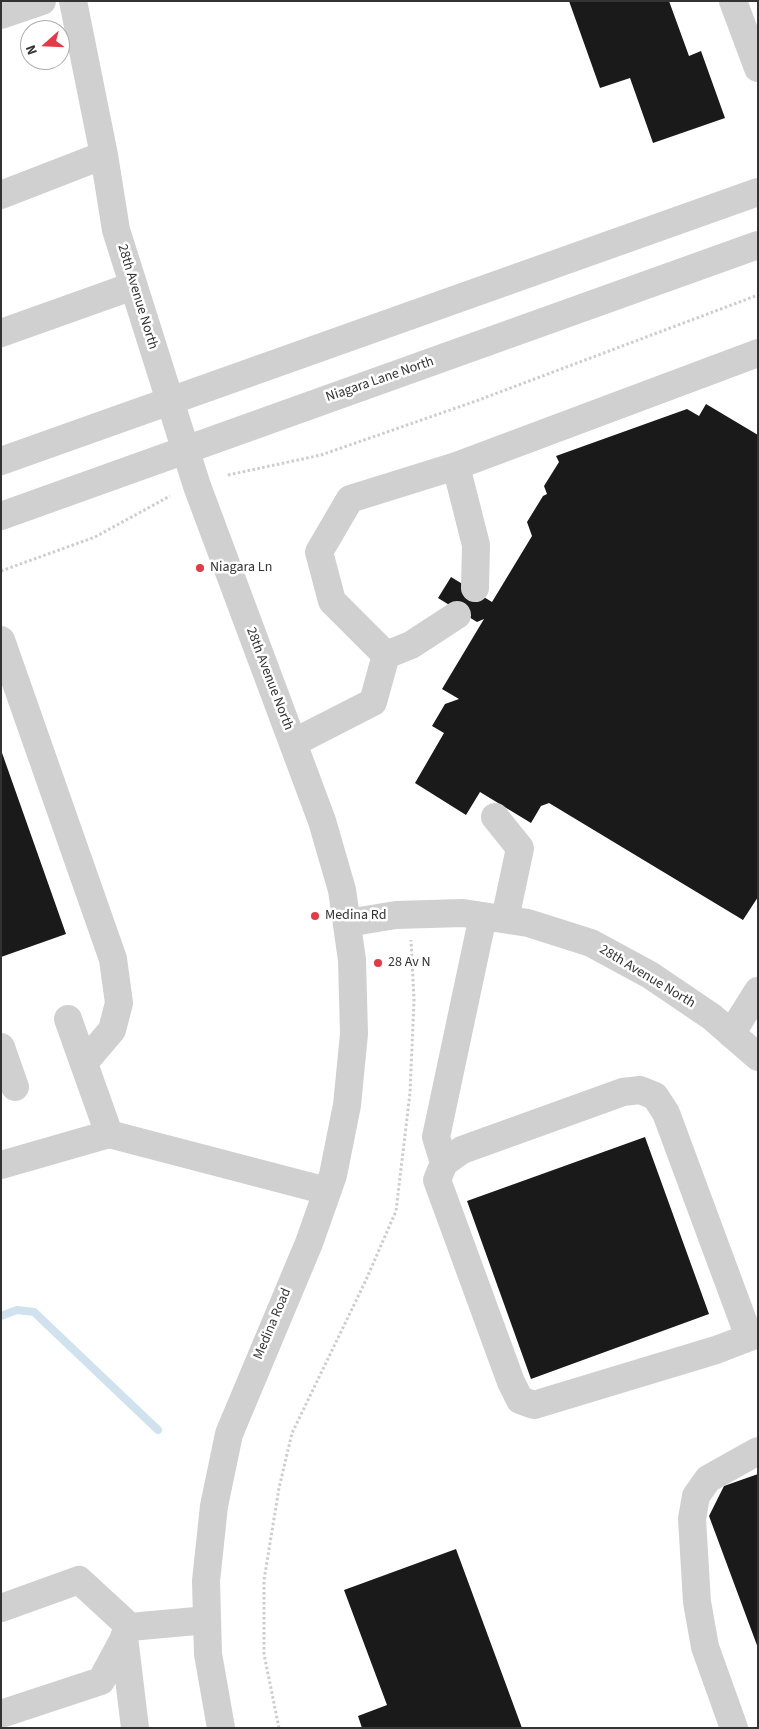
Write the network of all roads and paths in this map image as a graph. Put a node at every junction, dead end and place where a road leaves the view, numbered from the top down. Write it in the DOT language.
graph roads {
  1 [pos="42,1"];
  2 [pos="73,1"];
  3 [pos="733,1"];
  4 [pos="1,15"];
  5 [pos="758,68"];
  6 [pos="104,155"];
  7 [pos="758,192"];
  8 [pos="1,195"];
  9 [pos="758,245"];
  10 [pos="133,286"];
  11 [pos="758,295"];
  12 [pos="3,326"];
  13 [pos="758,353"];
  14 [pos="169,401"];
  15 [pos="185,449"];
  16 [pos="1,461"];
  17 [pos="456,466"];
  18 [pos="228,475"];
  19 [pos="170,496"];
  20 [pos="1,516"];
  21 [pos="1,571"];
  22 [pos="475,588"];
  23 [pos="457,614"];
  24 [pos="1,640"];
  25 [pos="386,655"];
  26 [pos="293,743"];
  27 [pos="495,817"];
  28 [pos="410,914"];
  29 [pos="494,918"];
  30 [pos="347,923"];
  31 [pos="758,991"];
  32 [pos="68,1019"];
  33 [pos="731,1034"];
  34 [pos="1,1047"];
  35 [pos="758,1057"];
  36 [pos="84,1063"];
  37 [pos="15,1087"];
  38 [pos="109,1134"];
  39 [pos="444,1163"];
  40 [pos="1,1165"];
  41 [pos="327,1191"];
  42 [pos="753,1336"];
  43 [pos="758,1451"];
  44 [pos="1,1608"];
  45 [pos="207,1620"];
  46 [pos="127,1632"];
  47 [pos="1,1714"];
  48 [pos="135,1728"];
  49 [pos="221,1728"];
  50 [pos="278,1728"];
  51 [pos="734,1728"];
  1 -- 4 [label="street"];
  2 -- 6 [label="street, 28th Avenue North"];
  3 -- 5 [label="street"];
  6 -- 8 [label="street"];
  6 -- 10 [label="street, 28th Avenue North"];
  7 -- 14 [label="street"];
  9 -- 15 [label="street, Niagara Lane North"];
  10 -- 12 [label="street"];
  10 -- 14 [label="street, 28th Avenue North"];
  11 -- 18 [label="path"];
  13 -- 17 [label="street"];
  14 -- 15 [label="street, 28th Avenue North"];
  14 -- 16 [label="street"];
  15 -- 20 [label="street, Niagara Lane North"];
  15 -- 26 [label="street, 28th Avenue North"];
  17 -- 22 [label="street"];
  17 -- 25 [label="street"];
  19 -- 21 [label="path"];
  23 -- 25 [label="street"];
  24 -- 36 [label="street"];
  25 -- 26 [label="street"];
  26 -- 30 [label="street, 28th Avenue North"];
  27 -- 29 [label="street"];
  28 -- 29 [label="street, 28th Avenue North"];
  28 -- 30 [label="street, 28th Avenue North"];
  28 -- 50 [label="path"];
  29 -- 33 [label="street, 28th Avenue North"];
  29 -- 39 [label="street"];
  30 -- 41 [label="street, Medina Road"];
  31 -- 33 [label="street"];
  32 -- 36 [label="street"];
  33 -- 35 [label="street, 28th Avenue North"];
  34 -- 37 [label="street"];
  36 -- 38 [label="street"];
  38 -- 40 [label="street"];
  38 -- 41 [label="street"];
  39 -- 42 [label="street"];
  39 -- 42 [label="street"];
  41 -- 45 [label="street, Medina Road"];
  43 -- 51 [label="street"];
  44 -- 46 [label="street"];
  45 -- 46 [label="street"];
  45 -- 49 [label="street, Medina Road"];
  46 -- 47 [label="street"];
  46 -- 48 [label="street"];
}
